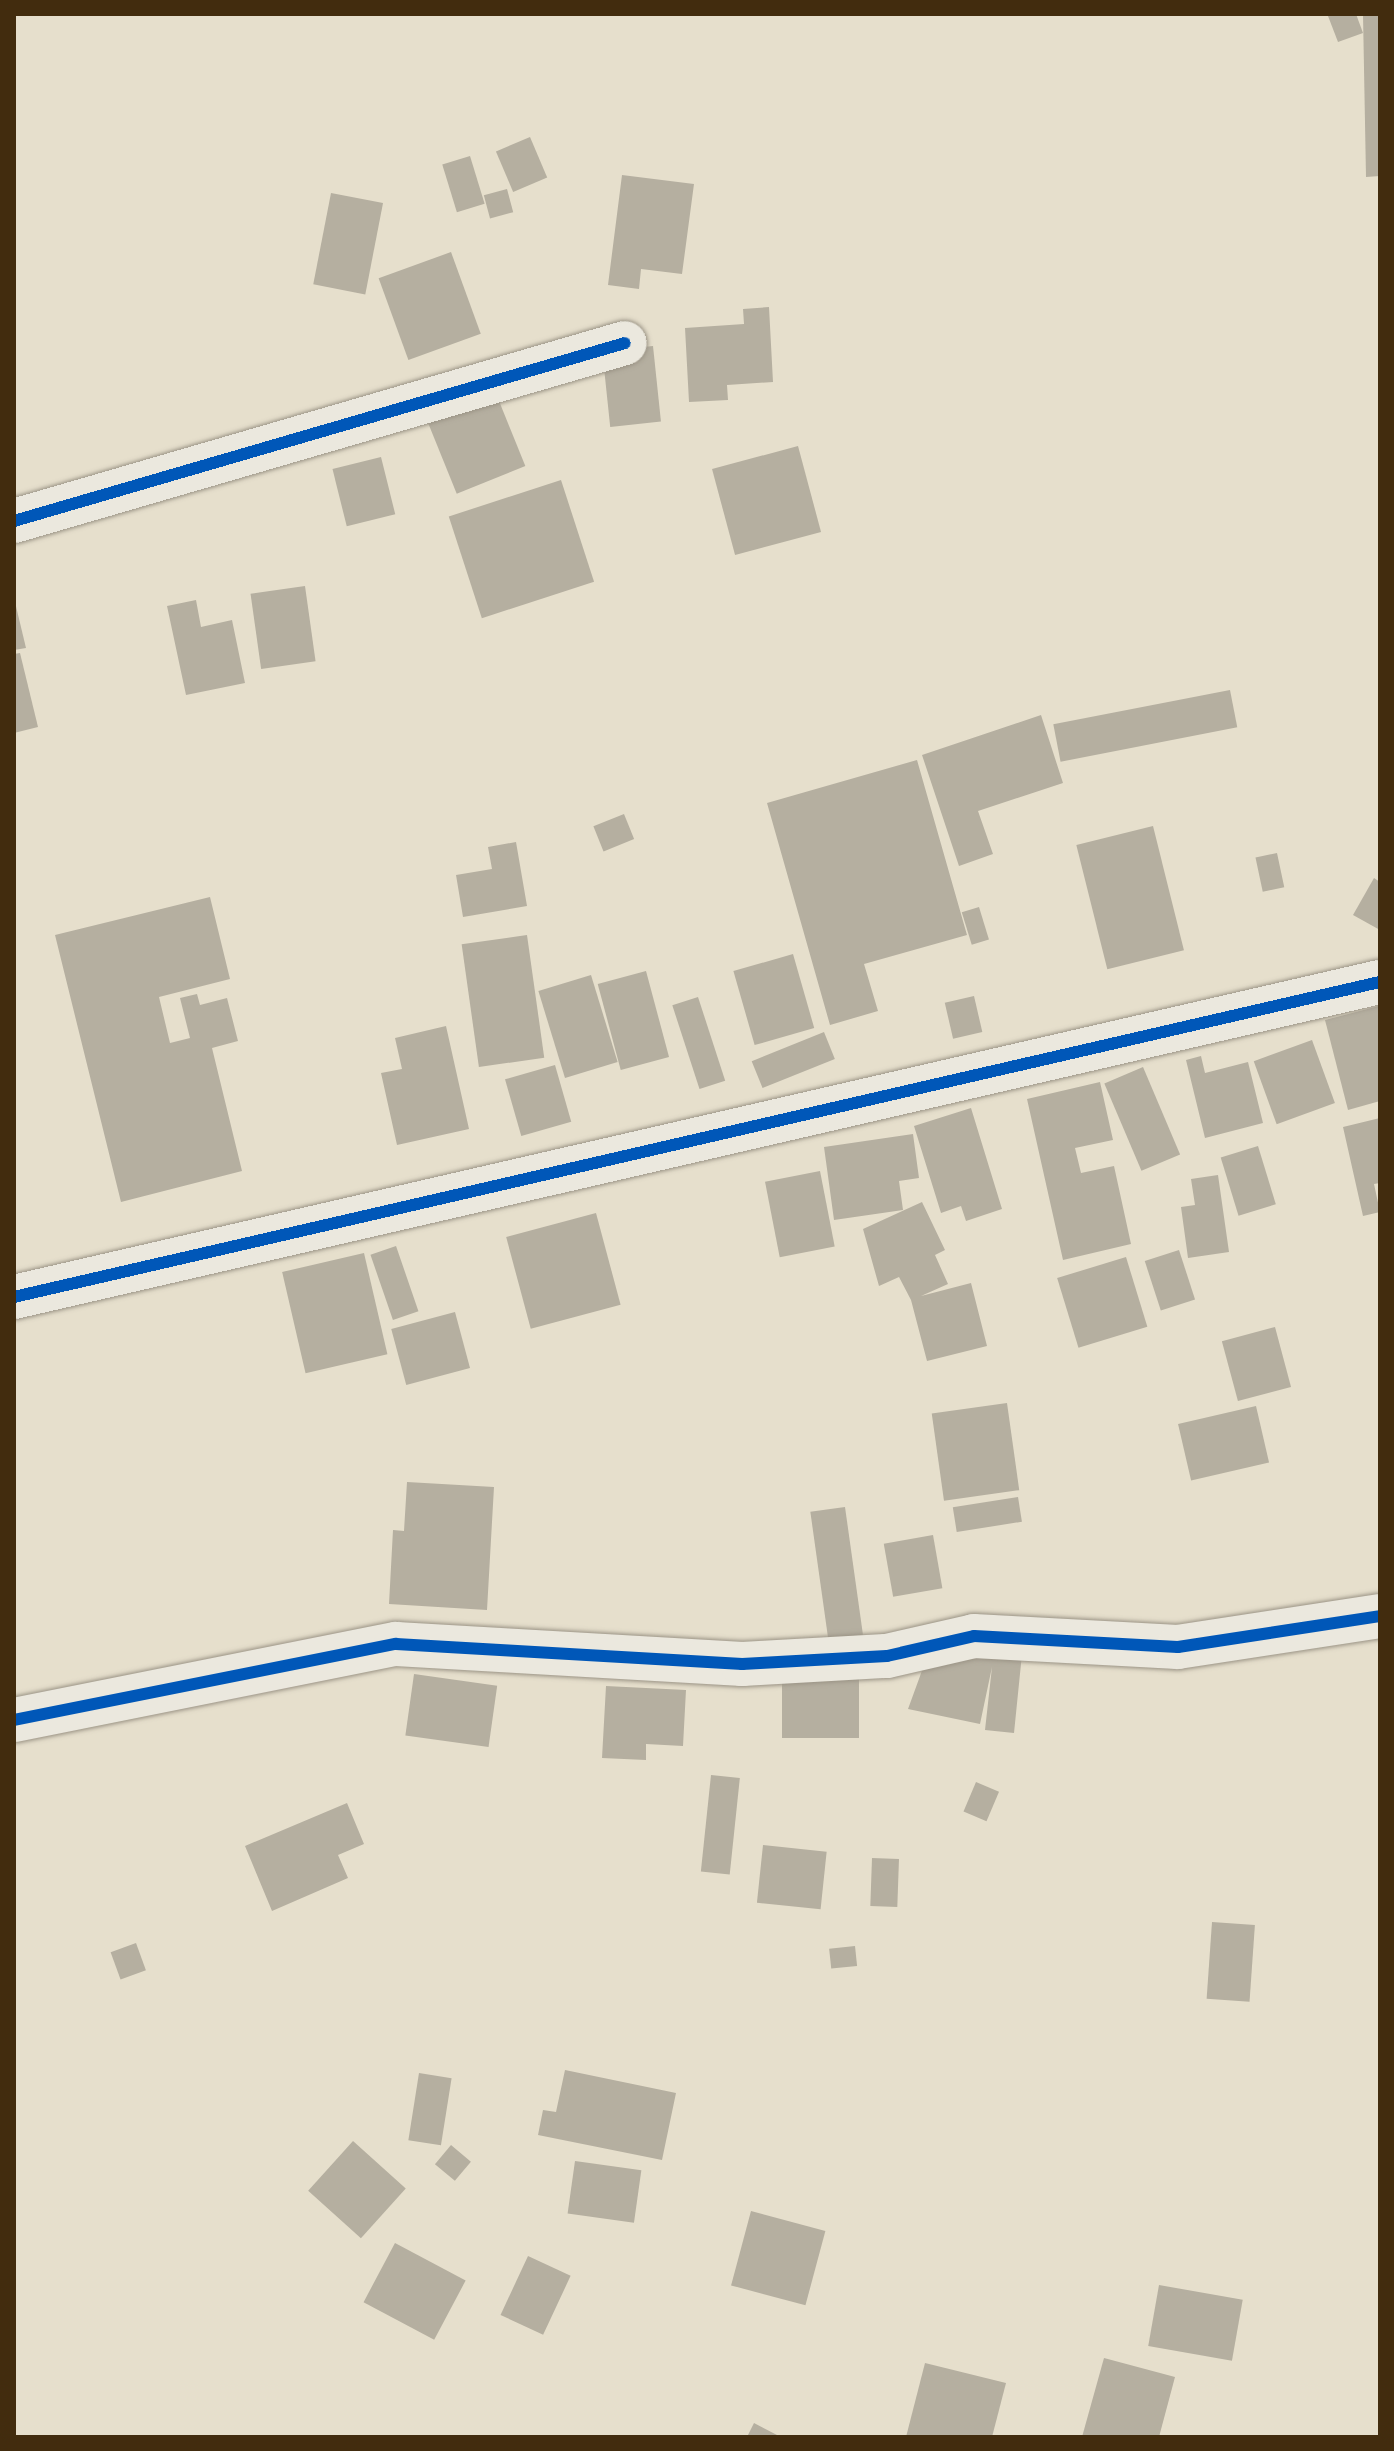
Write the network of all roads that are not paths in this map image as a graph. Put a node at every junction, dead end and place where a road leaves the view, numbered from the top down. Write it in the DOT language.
graph roads {
  1 [pos="625,343"];
  2 [pos="14,521"];
  3 [pos="1380,982"];
  4 [pos="14,1297"];
  5 [pos="1380,1616"];
  6 [pos="14,1720"];
  1 -- 2 [label="street"];
  3 -- 4 [label="street"];
  5 -- 6 [label="street"];
}
